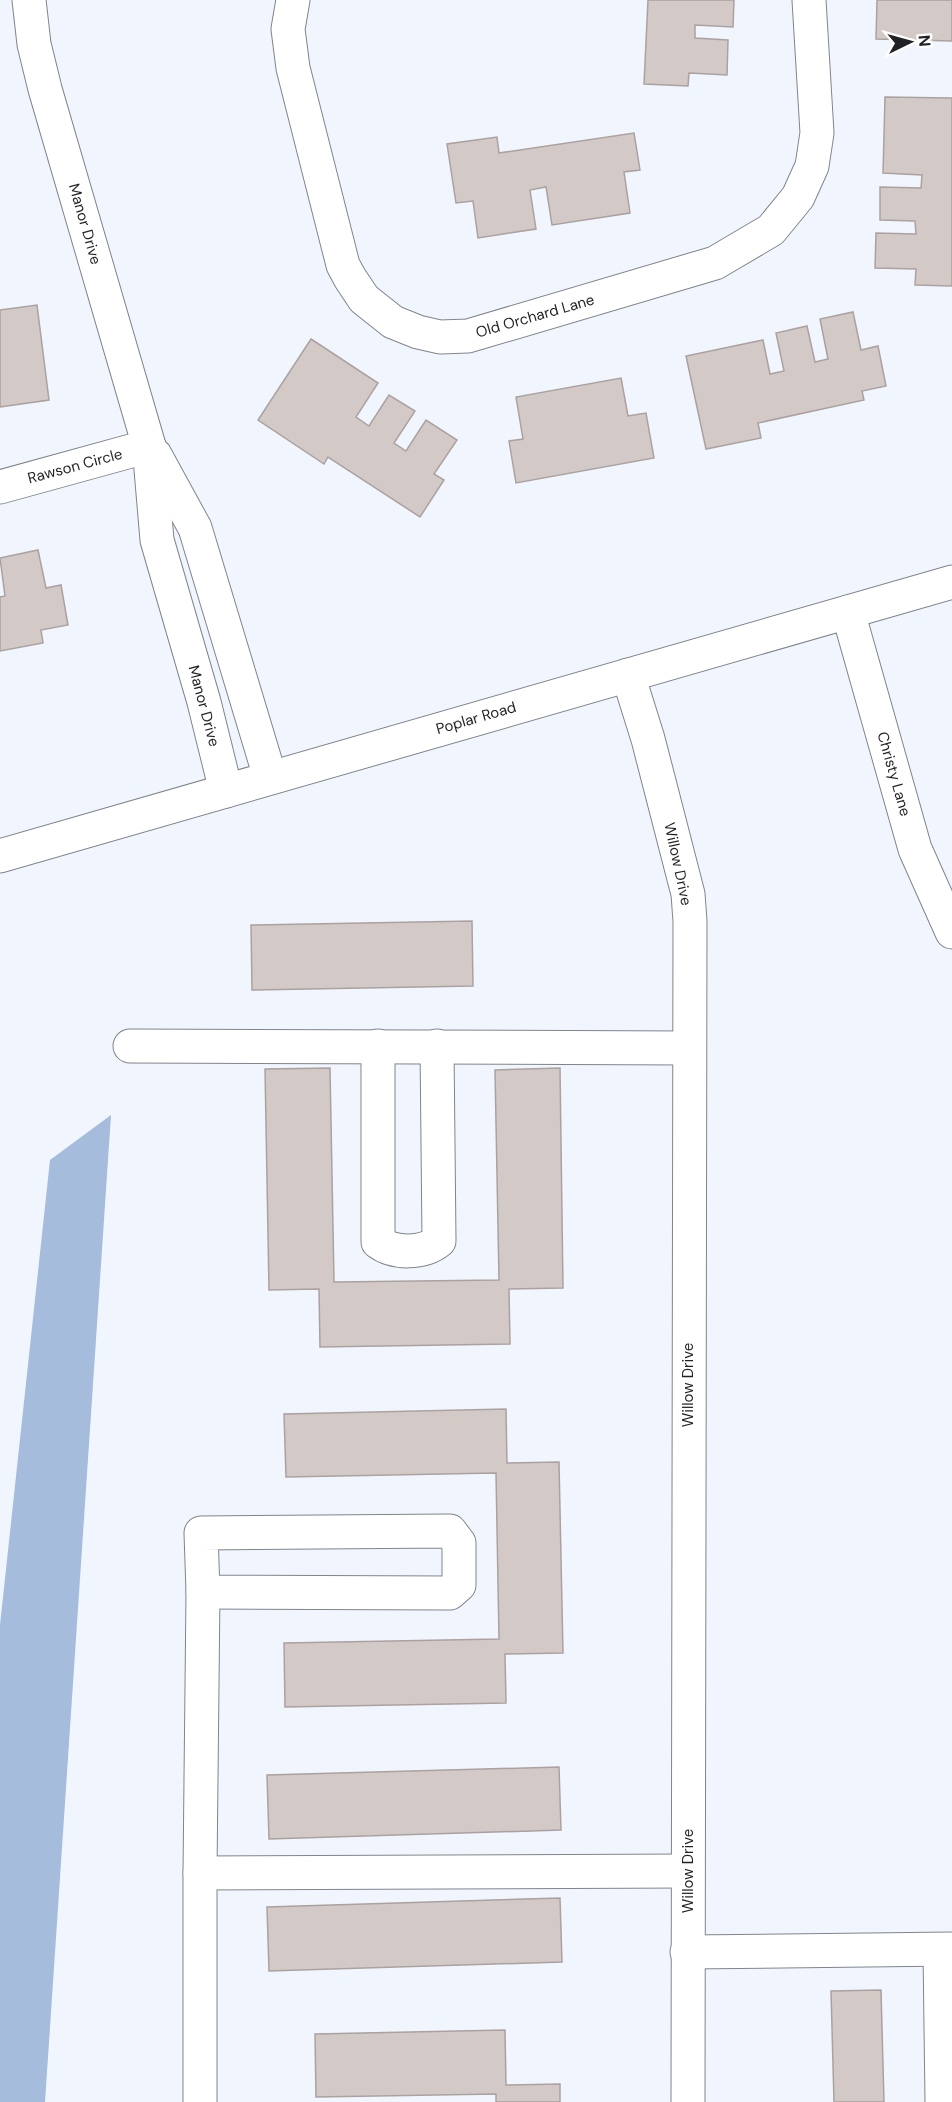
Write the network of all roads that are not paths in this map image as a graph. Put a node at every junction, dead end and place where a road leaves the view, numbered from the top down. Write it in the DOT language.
graph roads {
  1 [pos="28,0"];
  2 [pos="293,0"];
  3 [pos="809,0"];
  4 [pos="149,446"];
  5 [pos="0,487"];
  6 [pos="952,582"];
  7 [pos="848,612"];
  8 [pos="628,675"];
  9 [pos="270,777"];
  10 [pos="226,791"];
  11 [pos="0,856"];
  12 [pos="952,932"];
  13 [pos="130,1046"];
  14 [pos="378,1046"];
  15 [pos="437,1046"];
  16 [pos="689,1048"];
  17 [pos="203,1592"];
  18 [pos="688,1871"];
  19 [pos="200,1873"];
  20 [pos="946,1949"];
  21 [pos="687,1952"];
  22 [pos="200,2102"];
  23 [pos="688,2102"];
  24 [pos="942,2102"];
  1 -- 4 [label="street, Manor Drive"];
  2 -- 3 [label="street, Old Orchard Lane"];
  4 -- 5 [label="street, Rawson Circle"];
  4 -- 9 [label="street, Manor Drive"];
  4 -- 10 [label="street, Manor Drive"];
  6 -- 7 [label="street, Poplar Road"];
  7 -- 8 [label="street, Poplar Road"];
  7 -- 12 [label="street, Christy Lane"];
  8 -- 9 [label="street, Poplar Road"];
  8 -- 16 [label="street, Willow Drive"];
  9 -- 10 [label="street, Poplar Road"];
  10 -- 11 [label="street, Poplar Road"];
  13 -- 14 [label="street"];
  14 -- 15 [label="street"];
  14 -- 15 [label="street"];
  15 -- 16 [label="street"];
  16 -- 18 [label="street, Willow Drive"];
  17 -- 17 [label="street"];
  17 -- 19 [label="street"];
  18 -- 19 [label="street"];
  18 -- 21 [label="street, Willow Drive"];
  19 -- 22 [label="street"];
  20 -- 21 [label="street"];
  20 -- 24 [label="street"];
  21 -- 23 [label="street, Willow Drive"];
}
